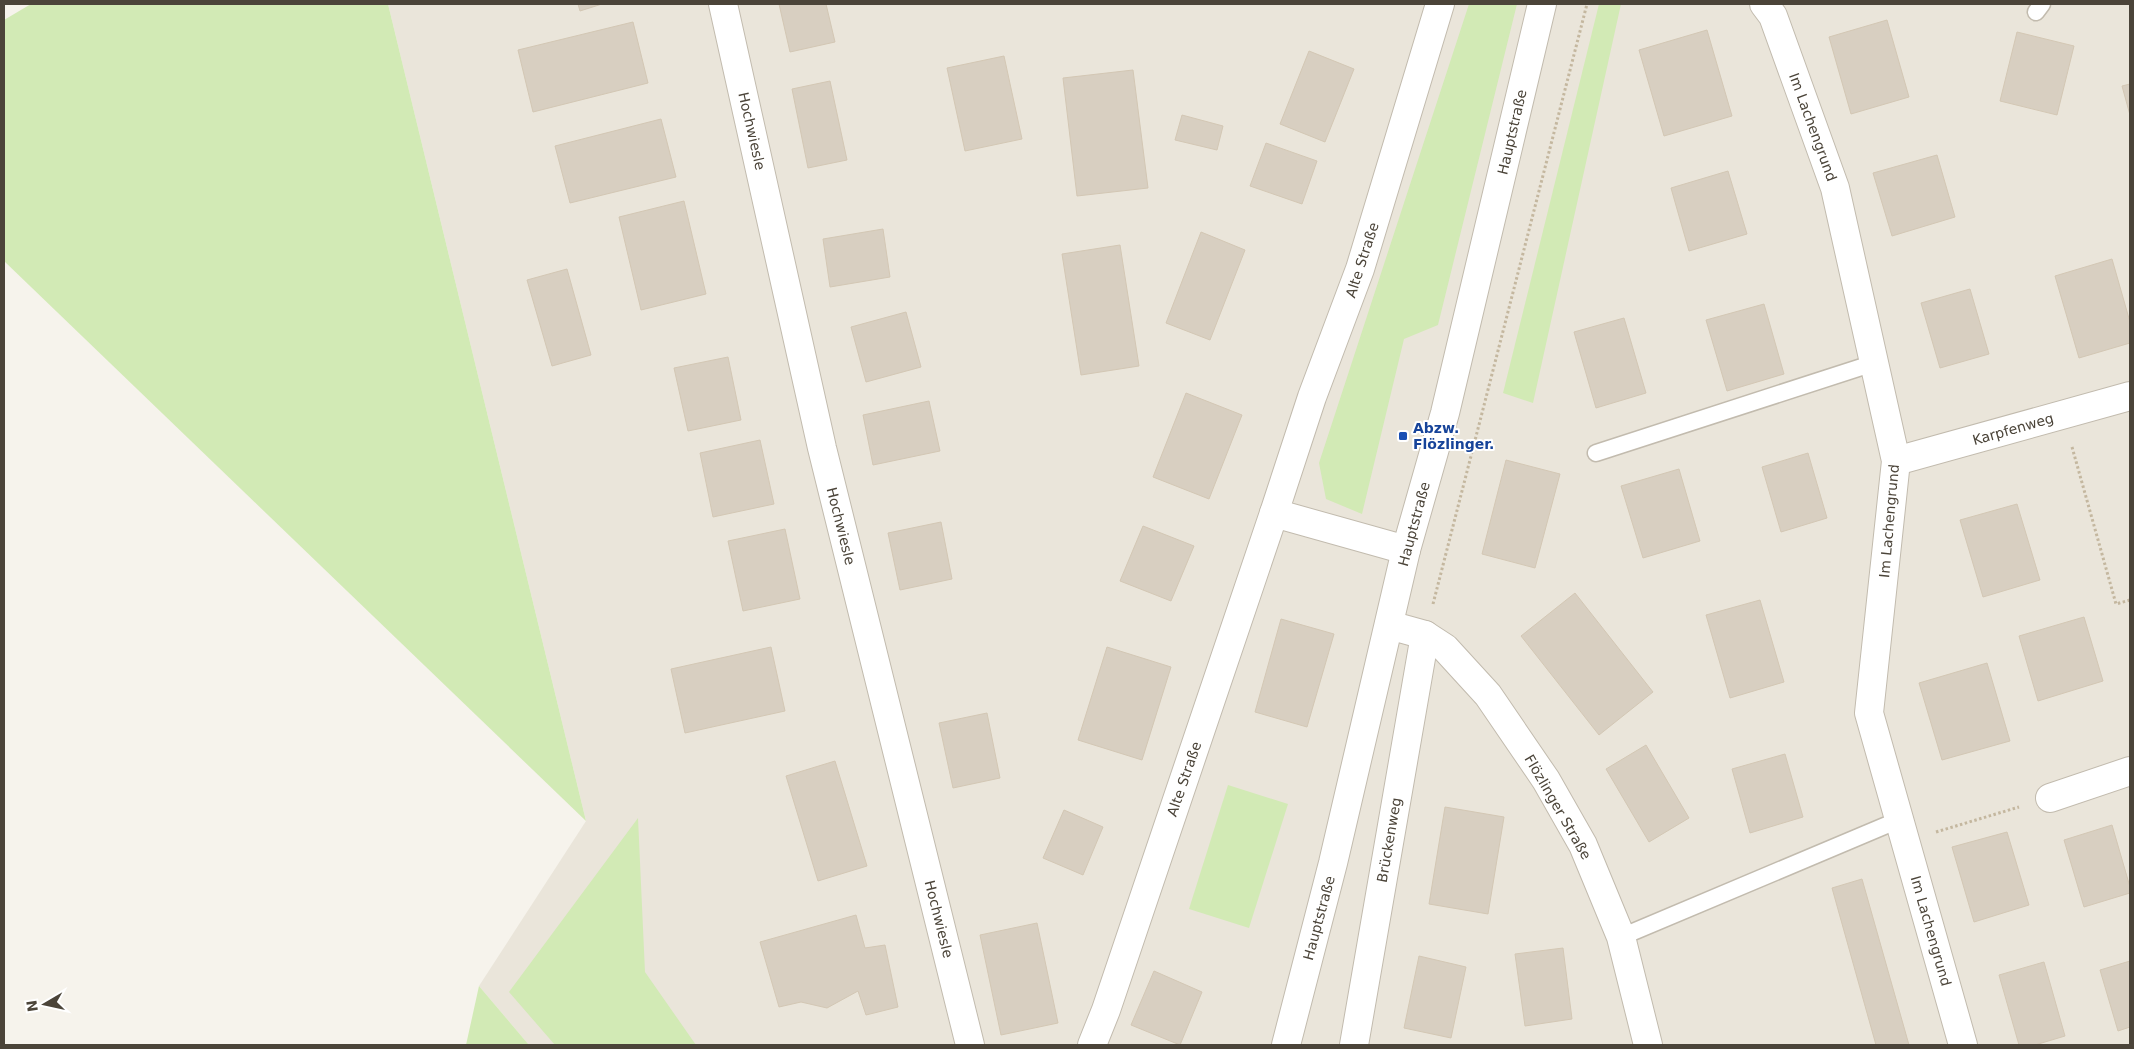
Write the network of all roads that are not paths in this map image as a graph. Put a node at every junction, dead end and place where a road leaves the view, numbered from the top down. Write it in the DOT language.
graph roads {
  1 [pos="723,4"];
  2 [pos="1440,4"];
  3 [pos="1542,4"];
  4 [pos="1764,4"];
  5 [pos="1874,363"];
  6 [pos="2130,396"];
  7 [pos="1596,453"];
  8 [pos="1896,461"];
  9 [pos="1274,513"];
  10 [pos="1406,550"];
  11 [pos="1389,625"];
  12 [pos="1425,635"];
  13 [pos="2130,771"];
  14 [pos="2050,798"];
  15 [pos="1903,830"];
  16 [pos="1621,937"];
  17 [pos="970,1045"];
  18 [pos="1092,1045"];
  19 [pos="1286,1045"];
  20 [pos="1354,1045"];
  21 [pos="1648,1045"];
  22 [pos="1963,1045"];
  1 -- 17 [label="street, Hochwiesle"];
  2 -- 9 [label="street, Alte Straße"];
  3 -- 10 [label="street, Hauptstraße"];
  4 -- 5 [label="street, Im Lachengrund"];
  5 -- 7 [label="lane"];
  5 -- 8 [label="street, Im Lachengrund"];
  6 -- 8 [label="street, Karpfenweg"];
  8 -- 15 [label="street, Im Lachengrund"];
  9 -- 10 [label="street"];
  9 -- 18 [label="street, Alte Straße"];
  10 -- 11 [label="street, Hauptstraße"];
  11 -- 12 [label="street, Flözlinger Straße"];
  11 -- 19 [label="street, Hauptstraße"];
  12 -- 16 [label="street, Flözlinger Straße"];
  12 -- 20 [label="street, Brückenweg"];
  13 -- 14 [label="street"];
  15 -- 16 [label="lane"];
  15 -- 22 [label="street, Im Lachengrund"];
  16 -- 21 [label="street, Flözlinger Straße"];
}
